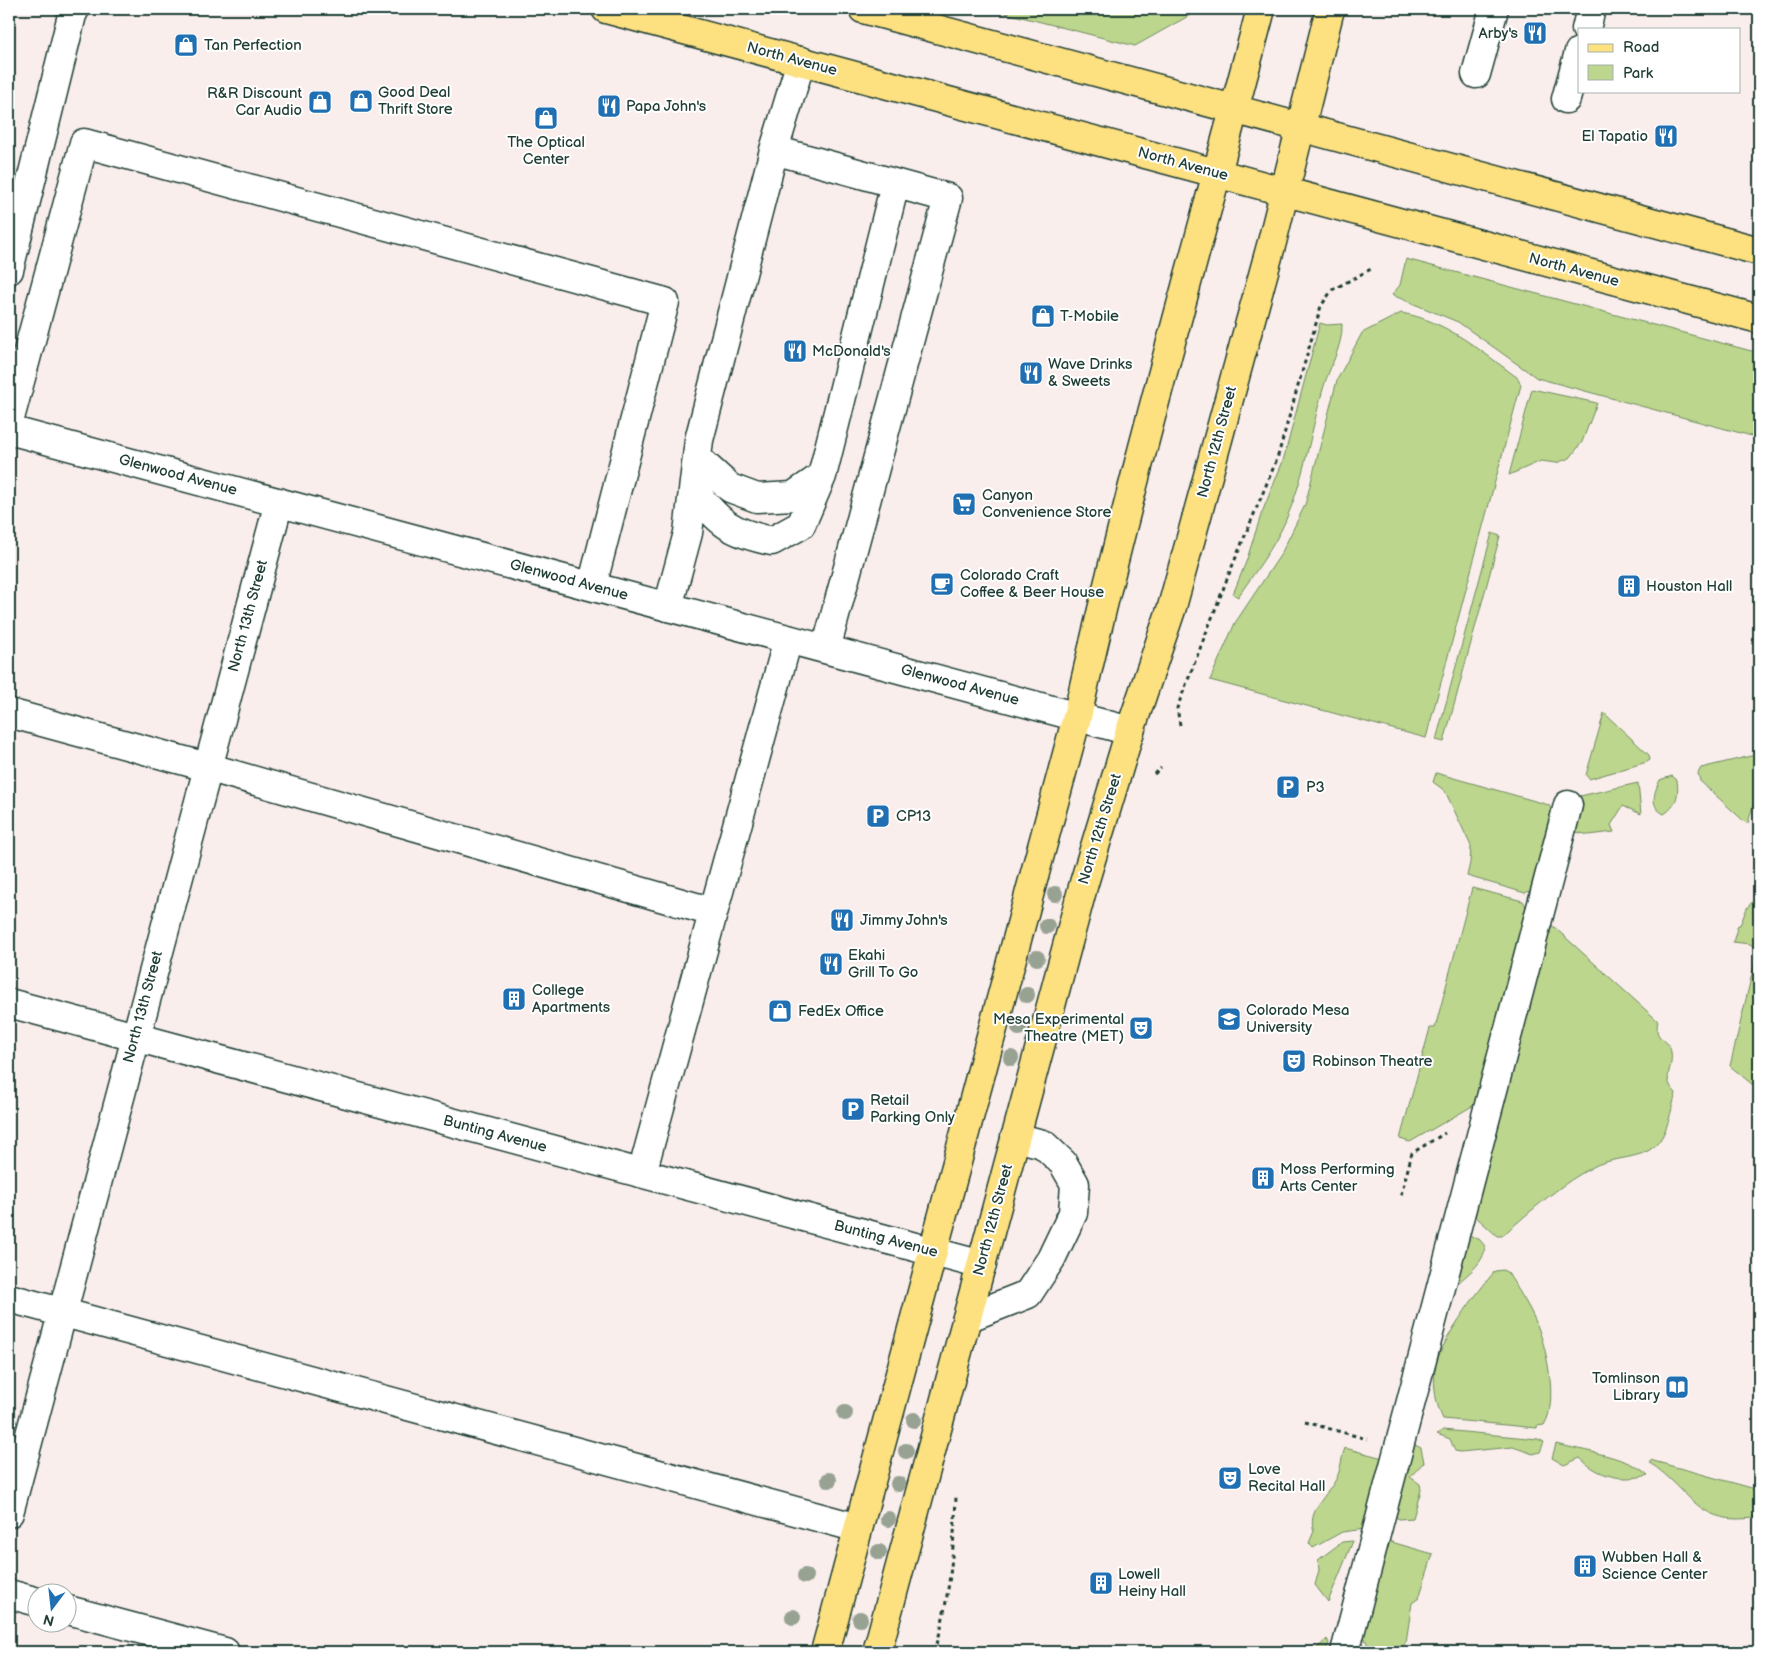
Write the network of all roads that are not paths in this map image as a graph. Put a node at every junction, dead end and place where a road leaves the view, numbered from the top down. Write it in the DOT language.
graph roads {
  1 [pos="75,9"];
  2 [pos="606,9"];
  3 [pos="863,9"];
  4 [pos="1261,9"];
  5 [pos="1330,9"];
  6 [pos="1494,9"];
  7 [pos="1592,9"];
  8 [pos="1586,28"];
  9 [pos="1578,56"];
  10 [pos="801,61"];
  11 [pos="1476,74"];
  12 [pos="1566,99"];
  13 [pos="1234,108"];
  14 [pos="1300,126"];
  15 [pos="774,150"];
  16 [pos="1216,173"];
  17 [pos="896,184"];
  18 [pos="1284,191"];
  19 [pos="1759,251"];
  20 [pos="9,270"];
  21 [pos="1759,319"];
  22 [pos="9,422"];
  23 [pos="9,430"];
  24 [pos="697,458"];
  25 [pos="822,476"];
  26 [pos="693,490"];
  27 [pos="279,502"];
  28 [pos="592,586"];
  29 [pos="668,607"];
  30 [pos="788,639"];
  31 [pos="826,649"];
  32 [pos="9,713"];
  33 [pos="1077,716"];
  34 [pos="1130,731"];
  35 [pos="207,767"];
  36 [pos="1568,805"];
  37 [pos="713,912"];
  38 [pos="9,1004"];
  39 [pos="135,1037"];
  40 [pos="1016,1136"];
  41 [pos="642,1172"];
  42 [pos="932,1251"];
  43 [pos="982,1265"];
  44 [pos="9,1298"];
  45 [pos="63,1313"];
  46 [pos="967,1318"];
  47 [pos="9,1513"];
  48 [pos="858,1528"];
  49 [pos="9,1594"];
  50 [pos="28,1599"];
  51 [pos="78,1613"];
  52 [pos="225,1652"];
  53 [pos="825,1652"];
  54 [pos="877,1652"];
  55 [pos="1345,1652"];
  1 -- 20 [label="street"];
  2 -- 10 [label="main road, North Avenue"];
  3 -- 13 [label="main road"];
  4 -- 13 [label="main road"];
  5 -- 14 [label="main road, North 12th Street"];
  6 -- 11 [label="street"];
  7 -- 8 [label="street"];
  9 -- 12 [label="street"];
  10 -- 15 [label="street"];
  10 -- 16 [label="main road, North Avenue"];
  13 -- 14 [label="main road"];
  13 -- 16 [label="main road"];
  14 -- 18 [label="main road, North 12th Street"];
  14 -- 19 [label="main road"];
  15 -- 17 [label="street"];
  15 -- 24 [label="street"];
  16 -- 18 [label="main road, North Avenue"];
  16 -- 33 [label="main road"];
  17 -- 25 [label="street"];
  17 -- 31 [label="street"];
  18 -- 21 [label="main road, North Avenue"];
  18 -- 34 [label="main road, North 12th Street"];
  22 -- 28 [label="street"];
  23 -- 27 [label="street, Glenwood Avenue"];
  24 -- 25 [label="street"];
  24 -- 26 [label="street"];
  25 -- 26 [label="street"];
  26 -- 29 [label="street"];
  27 -- 28 [label="street, Glenwood Avenue"];
  27 -- 35 [label="street, North 13th Street"];
  28 -- 29 [label="street, Glenwood Avenue"];
  29 -- 30 [label="street, Glenwood Avenue"];
  30 -- 31 [label="street, Glenwood Avenue"];
  30 -- 37 [label="street"];
  31 -- 33 [label="street, Glenwood Avenue"];
  32 -- 35 [label="street"];
  33 -- 34 [label="street, Glenwood Avenue"];
  33 -- 42 [label="main road"];
  34 -- 40 [label="main road, North 12th Street"];
  35 -- 37 [label="street"];
  35 -- 39 [label="street, North 13th Street"];
  36 -- 55 [label="street"];
  37 -- 41 [label="street"];
  38 -- 39 [label="street, Bunting Avenue"];
  39 -- 41 [label="street, Bunting Avenue"];
  39 -- 45 [label="street, North 13th Street"];
  40 -- 43 [label="main road, North 12th Street"];
  40 -- 46 [label="street"];
  41 -- 42 [label="street, Bunting Avenue"];
  42 -- 43 [label="street, Bunting Avenue"];
  42 -- 48 [label="main road"];
  43 -- 46 [label="main road, North 12th Street"];
  44 -- 45 [label="street"];
  45 -- 47 [label="street, North 13th Street"];
  45 -- 48 [label="street"];
  46 -- 54 [label="main road, North 12th Street"];
  48 -- 53 [label="main road"];
  49 -- 50 [label="street"];
  51 -- 52 [label="street"];
}
